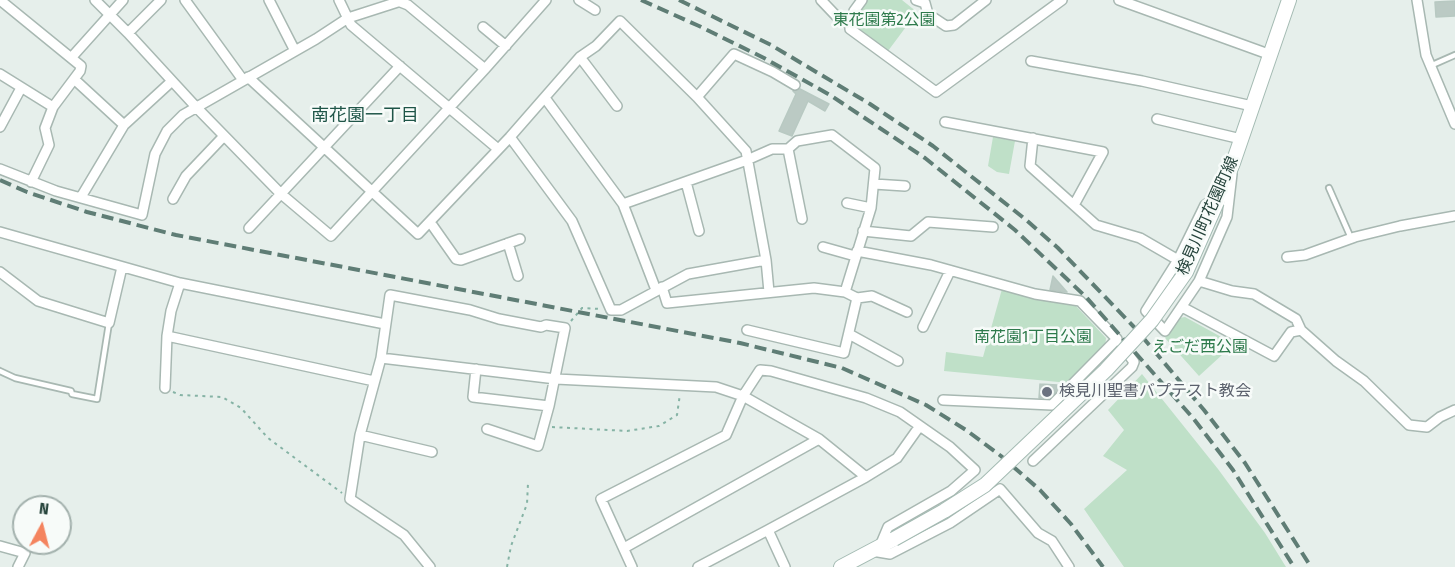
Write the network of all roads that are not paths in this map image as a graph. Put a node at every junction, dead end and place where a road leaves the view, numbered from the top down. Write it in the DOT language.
graph roads {
  1 [pos="0,0"];
  2 [pos="95,0"];
  3 [pos="123,0"];
  4 [pos="161,0"];
  5 [pos="185,0"];
  6 [pos="269,0"];
  7 [pos="339,0"];
  8 [pos="400,0"];
  9 [pos="546,0"];
  10 [pos="579,0"];
  11 [pos="821,0"];
  12 [pos="862,0"];
  13 [pos="986,0"];
  14 [pos="1062,0"];
  15 [pos="1119,0"];
  16 [pos="1289,0"];
  17 [pos="1416,0"];
  18 [pos="922,1"];
  19 [pos="594,10"];
  20 [pos="110,14"];
  21 [pos="348,18"];
  22 [pos="851,24"];
  23 [pos="483,27"];
  24 [pos="128,33"];
  25 [pos="506,45"];
  26 [pos="296,51"];
  27 [pos="1271,55"];
  28 [pos="1455,55"];
  29 [pos="580,57"];
  30 [pos="71,58"];
  31 [pos="1031,61"];
  32 [pos="400,66"];
  33 [pos="1430,66"];
  34 [pos="485,69"];
  35 [pos="0,74"];
  36 [pos="74,78"];
  37 [pos="245,79"];
  38 [pos="172,81"];
  39 [pos="795,85"];
  40 [pos="21,88"];
  41 [pos="697,97"];
  42 [pos="545,98"];
  43 [pos="617,106"];
  44 [pos="1252,106"];
  45 [pos="54,107"];
  46 [pos="197,108"];
  47 [pos="449,108"];
  48 [pos="1157,119"];
  49 [pos="945,122"];
  50 [pos="124,124"];
  51 [pos="1455,124"];
  52 [pos="0,127"];
  53 [pos="224,136"];
  54 [pos="510,137"];
  55 [pos="1033,138"];
  56 [pos="1241,139"];
  57 [pos="324,146"];
  58 [pos="498,149"];
  59 [pos="788,149"];
  60 [pos="747,160"];
  61 [pos="1233,163"];
  62 [pos="0,169"];
  63 [pos="31,182"];
  64 [pos="686,182"];
  65 [pos="874,184"];
  66 [pos="904,186"];
  67 [pos="1329,188"];
  68 [pos="280,193"];
  69 [pos="372,193"];
  70 [pos="81,197"];
  71 [pos="1219,198"];
  72 [pos="173,199"];
  73 [pos="847,202"];
  74 [pos="623,204"];
  75 [pos="1074,205"];
  76 [pos="871,208"];
  77 [pos="1455,216"];
  78 [pos="802,219"];
  79 [pos="430,222"];
  80 [pos="993,227"];
  81 [pos="249,228"];
  82 [pos="699,231"];
  83 [pos="863,231"];
  84 [pos="0,232"];
  85 [pos="1351,238"];
  86 [pos="520,239"];
  87 [pos="508,243"];
  88 [pos="823,247"];
  89 [pos="856,253"];
  90 [pos="1287,257"];
  91 [pos="766,260"];
  92 [pos="1178,260"];
  93 [pos="122,267"];
  94 [pos="950,271"];
  95 [pos="0,272"];
  96 [pos="518,276"];
  97 [pos="1199,280"];
  98 [pos="180,283"];
  99 [pos="659,289"];
  100 [pos="769,292"];
  101 [pos="845,292"];
  102 [pos="857,298"];
  103 [pos="1182,307"];
  104 [pos="907,312"];
  105 [pos="109,322"];
  106 [pos="385,324"];
  107 [pos="923,327"];
  108 [pos="747,330"];
  109 [pos="1301,330"];
  110 [pos="849,334"];
  111 [pos="167,336"];
  112 [pos="1117,339"];
  113 [pos="381,358"];
  114 [pos="897,361"];
  115 [pos="476,369"];
  116 [pos="0,371"];
  117 [pos="556,379"];
  118 [pos="374,381"];
  119 [pos="165,388"];
  120 [pos="743,396"];
  121 [pos="944,400"];
  122 [pos="549,406"];
  123 [pos="1455,410"];
  124 [pos="919,427"];
  125 [pos="487,429"];
  126 [pos="360,435"];
  127 [pos="819,439"];
  128 [pos="432,452"];
  129 [pos="1033,461"];
  130 [pos="866,477"];
  131 [pos="768,530"];
  132 [pos="0,546"];
  133 [pos="624,548"];
  134 [pos="876,549"];
  135 [pos="18,567"];
  136 [pos="430,567"];
  137 [pos="632,567"];
  138 [pos="698,567"];
  139 [pos="785,567"];
  140 [pos="841,567"];
  141 [pos="1069,567"];
  1 -- 30 [label="street"];
  2 -- 20 [label="street"];
  3 -- 20 [label="street"];
  4 -- 24 [label="street"];
  5 -- 37 [label="street"];
  6 -- 26 [label="street"];
  7 -- 21 [label="street"];
  8 -- 21 [label="street"];
  8 -- 34 [label="street"];
  9 -- 25 [label="street"];
  10 -- 19 [label="street"];
  11 -- 22 [label="street"];
  12 -- 22 [label="street"];
  13 -- 18 [label="street"];
  14 -- 22 [label="street"];
  15 -- 27 [label="street"];
  16 -- 27 [label="street, 検見川町花園町線"];
  17 -- 33 [label="street"];
  20 -- 24 [label="street"];
  20 -- 30 [label="street"];
  21 -- 26 [label="street"];
  21 -- 32 [label="street"];
  23 -- 25 [label="street"];
  24 -- 38 [label="street"];
  25 -- 34 [label="street"];
  26 -- 37 [label="street"];
  27 -- 44 [label="street, 検見川町花園町線"];
  28 -- 33 [label="lane"];
  29 -- 41 [label="street"];
  29 -- 42 [label="street"];
  29 -- 43 [label="street"];
  30 -- 36 [label="street"];
  31 -- 44 [label="street"];
  32 -- 47 [label="street"];
  32 -- 57 [label="street"];
  33 -- 51 [label="street"];
  34 -- 47 [label="street"];
  35 -- 40 [label="street"];
  36 -- 45 [label="street"];
  36 -- 50 [label="street"];
  37 -- 46 [label="street"];
  37 -- 57 [label="street"];
  38 -- 46 [label="street"];
  38 -- 50 [label="street"];
  39 -- 41 [label="street"];
  40 -- 45 [label="street"];
  40 -- 52 [label="street"];
  41 -- 60 [label="street"];
  42 -- 54 [label="street"];
  42 -- 74 [label="street"];
  44 -- 56 [label="street, 検見川町花園町線"];
  45 -- 63 [label="street"];
  46 -- 53 [label="street"];
  46 -- 70 [label="street"];
  47 -- 58 [label="street"];
  47 -- 69 [label="street"];
  48 -- 56 [label="street"];
  49 -- 55 [label="street"];
  50 -- 70 [label="street"];
  53 -- 68 [label="street"];
  53 -- 72 [label="street"];
  54 -- 58 [label="street"];
  54 -- 99 [label="street"];
  55 -- 75 [label="street"];
  55 -- 75 [label="street"];
  56 -- 61 [label="street, 検見川町花園町線"];
  57 -- 68 [label="street"];
  57 -- 69 [label="street"];
  58 -- 79 [label="street"];
  59 -- 60 [label="street"];
  59 -- 65 [label="street"];
  59 -- 78 [label="street"];
  60 -- 64 [label="street"];
  60 -- 91 [label="street"];
  61 -- 71 [label="street, 検見川町花園町線"];
  61 -- 97 [label="street"];
  62 -- 63 [label="street"];
  63 -- 70 [label="street"];
  64 -- 74 [label="street"];
  64 -- 82 [label="street"];
  65 -- 66 [label="street"];
  65 -- 76 [label="street"];
  67 -- 85 [label="lane"];
  68 -- 69 [label="street"];
  68 -- 81 [label="street"];
  69 -- 79 [label="street"];
  71 -- 92 [label="street"];
  71 -- 134 [label="street, 検見川町花園町線, bridge"];
  73 -- 76 [label="street"];
  74 -- 99 [label="street"];
  75 -- 92 [label="street"];
  76 -- 83 [label="street"];
  77 -- 85 [label="street"];
  79 -- 87 [label="street"];
  80 -- 83 [label="street"];
  83 -- 89 [label="street"];
  84 -- 93 [label="street"];
  85 -- 90 [label="street"];
  86 -- 87 [label="street"];
  87 -- 96 [label="street"];
  88 -- 89 [label="street"];
  89 -- 94 [label="street"];
  89 -- 101 [label="street"];
  91 -- 99 [label="street"];
  91 -- 100 [label="street"];
  92 -- 103 [label="street"];
  93 -- 98 [label="street"];
  93 -- 105 [label="street"];
  94 -- 107 [label="street"];
  94 -- 112 [label="street"];
  95 -- 105 [label="street"];
  97 -- 103 [label="street"];
  97 -- 109 [label="street"];
  98 -- 106 [label="street"];
  98 -- 111 [label="street"];
  99 -- 100 [label="street"];
  100 -- 101 [label="street"];
  101 -- 102 [label="street"];
  102 -- 104 [label="street"];
  102 -- 110 [label="street"];
  103 -- 109 [label="street"];
  105 -- 116 [label="lane"];
  106 -- 113 [label="street"];
  106 -- 117 [label="street"];
  108 -- 110 [label="street"];
  109 -- 123 [label="street"];
  110 -- 114 [label="street"];
  111 -- 118 [label="street"];
  111 -- 119 [label="street"];
  112 -- 121 [label="street"];
  112 -- 129 [label="street"];
  113 -- 115 [label="street"];
  113 -- 118 [label="street"];
  115 -- 117 [label="street"];
  115 -- 122 [label="street"];
  117 -- 120 [label="street"];
  117 -- 122 [label="street"];
  118 -- 126 [label="street"];
  120 -- 124 [label="street"];
  120 -- 127 [label="street"];
  120 -- 133 [label="street"];
  122 -- 125 [label="street"];
  124 -- 130 [label="street"];
  124 -- 134 [label="street"];
  126 -- 128 [label="street"];
  126 -- 136 [label="street"];
  127 -- 130 [label="street"];
  127 -- 133 [label="street"];
  130 -- 131 [label="street"];
  131 -- 138 [label="street"];
  131 -- 139 [label="street"];
  132 -- 135 [label="street"];
  133 -- 137 [label="street"];
  134 -- 140 [label="street, 検見川町花園町線"];
  134 -- 141 [label="street"];
}
